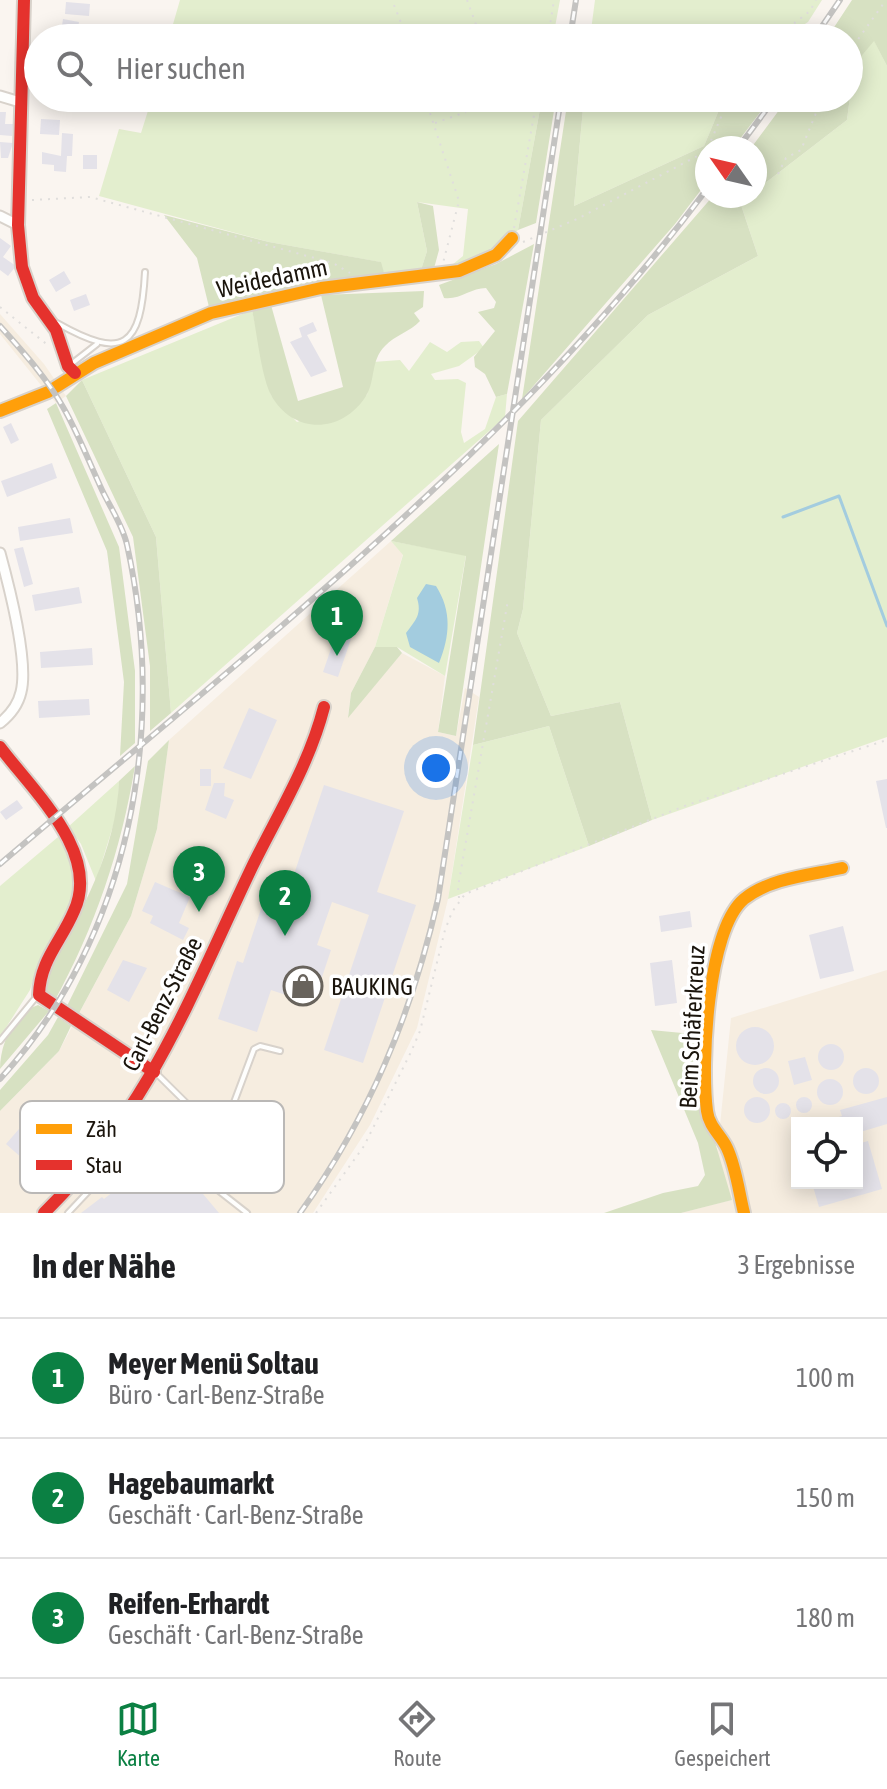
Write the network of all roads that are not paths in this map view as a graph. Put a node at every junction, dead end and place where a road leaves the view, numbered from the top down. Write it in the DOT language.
graph roads {
  1 [pos="24,0"];
  2 [pos="0,96"];
  3 [pos="20,102"];
  4 [pos="0,216"];
  5 [pos="18,225"];
  6 [pos="512,238"];
  7 [pos="145,272"];
  8 [pos="47,318"];
  9 [pos="97,344"];
  10 [pos="69,366"];
  11 [pos="0,411"];
  12 [pos="0,553"];
  13 [pos="324,707"];
  14 [pos="0,723"];
  15 [pos="0,747"];
  16 [pos="842,868"];
  17 [pos="39,995"];
  18 [pos="0,1041"];
  19 [pos="280,1051"];
  20 [pos="154,1072"];
  21 [pos="141,1101"];
  22 [pos="184,1101"];
  23 [pos="234,1101"];
  24 [pos="64,1193"];
  25 [pos="87,1193"];
  26 [pos="222,1193"];
  27 [pos="44,1213"];
  28 [pos="68,1213"];
  29 [pos="247,1213"];
  30 [pos="744,1213"];
  1 -- 3 [label="street"];
  2 -- 3 [label="street"];
  3 -- 5 [label="street"];
  4 -- 5 [label="street"];
  5 -- 8 [label="street"];
  6 -- 10 [label="street, Weidedamm"];
  7 -- 9 [label="lane"];
  8 -- 9 [label="lane"];
  8 -- 10 [label="street"];
  9 -- 10 [label="lane"];
  10 -- 11 [label="street, Weidedamm"];
  12 -- 14 [label="street"];
  13 -- 20 [label="street, Carl-Benz-Straße"];
  15 -- 17 [label="street"];
  16 -- 30 [label="street, Beim Schäferkreuz"];
  17 -- 18 [label="lane"];
  17 -- 20 [label="street"];
  19 -- 23 [label="lane"];
  20 -- 21 [label="street, Carl-Benz-Straße"];
  20 -- 22 [label="lane"];
  24 -- 27 [label="street, Carl-Benz-Straße"];
  25 -- 28 [label="lane"];
  26 -- 29 [label="lane"];
}
